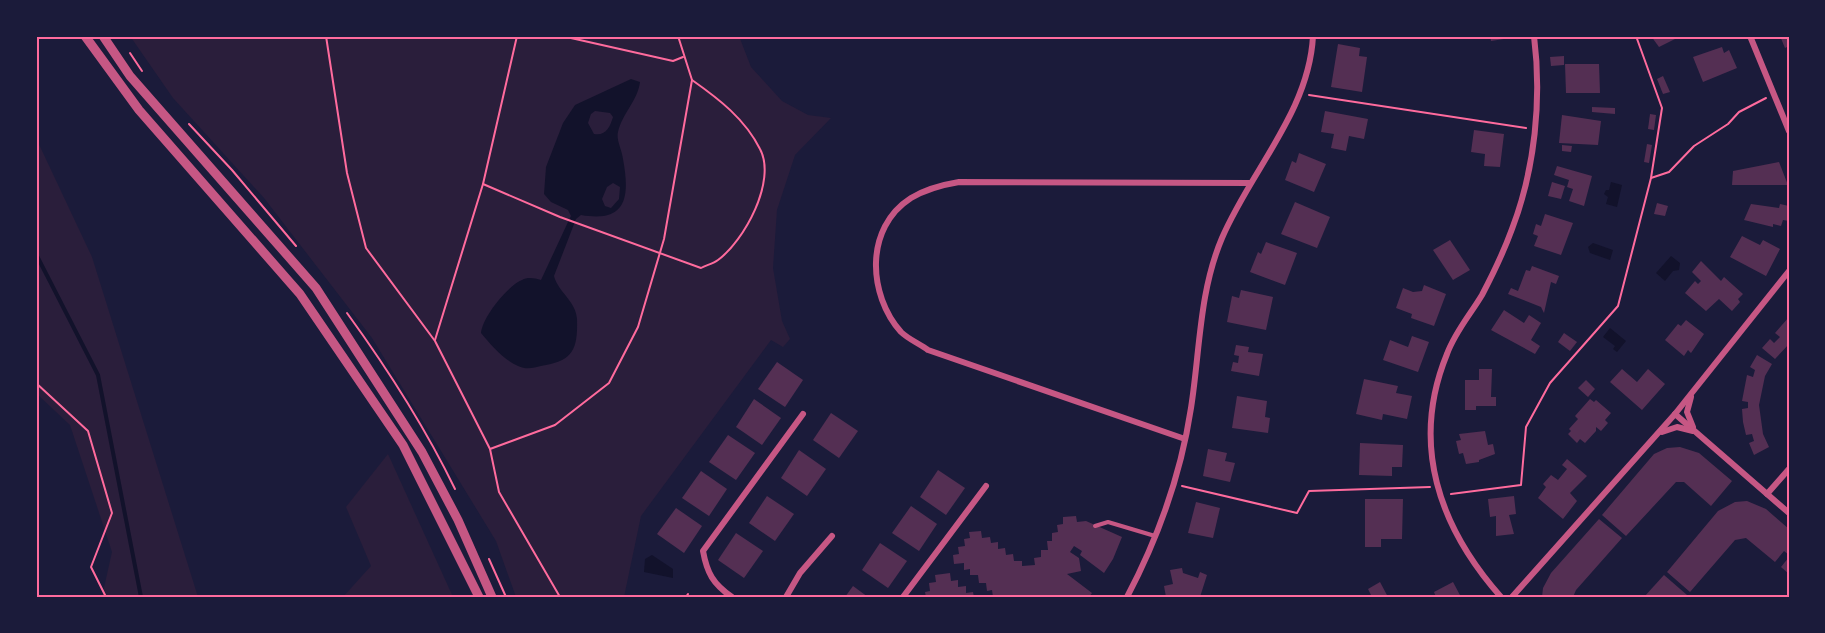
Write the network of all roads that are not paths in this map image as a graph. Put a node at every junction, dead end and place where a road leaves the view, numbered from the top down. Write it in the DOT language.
graph roads {
  1 [pos="85,36"];
  2 [pos="104,36"];
  3 [pos="1313,36"];
  4 [pos="1534,36"];
  5 [pos="1750,36"];
  6 [pos="1789,131"];
  7 [pos="1250,183"];
  8 [pos="1789,271"];
  9 [pos="1693,392"];
  10 [pos="1689,404"];
  11 [pos="803,414"];
  12 [pos="1676,415"];
  13 [pos="1685,423"];
  14 [pos="1667,429"];
  15 [pos="1696,432"];
  16 [pos="1656,435"];
  17 [pos="1185,439"];
  18 [pos="1789,469"];
  19 [pos="986,486"];
  20 [pos="1767,494"];
  21 [pos="1789,513"];
  22 [pos="1095,526"];
  23 [pos="832,536"];
  24 [pos="1155,536"];
  25 [pos="479,597"];
  26 [pos="492,597"];
  27 [pos="732,597"];
  28 [pos="786,597"];
  29 [pos="903,597"];
  30 [pos="1127,597"];
  31 [pos="1501,597"];
  32 [pos="1512,597"];
  1 -- 25 [label="street"];
  2 -- 26 [label="street"];
  3 -- 7 [label="street"];
  4 -- 31 [label="street"];
  5 -- 6 [label="street"];
  7 -- 17 [label="street"];
  7 -- 17 [label="street"];
  8 -- 9 [label="street"];
  9 -- 10 [label="street"];
  9 -- 12 [label="street"];
  10 -- 12 [label="street"];
  10 -- 13 [label="street"];
  10 -- 15 [label="street"];
  11 -- 27 [label="street"];
  12 -- 13 [label="street"];
  12 -- 14 [label="street"];
  12 -- 16 [label="street"];
  13 -- 14 [label="street"];
  13 -- 15 [label="street"];
  14 -- 15 [label="street"];
  14 -- 16 [label="street"];
  15 -- 20 [label="street"];
  16 -- 32 [label="street"];
  17 -- 24 [label="street"];
  18 -- 20 [label="street"];
  19 -- 29 [label="street"];
  20 -- 21 [label="street"];
  22 -- 24 [label="lane"];
  23 -- 28 [label="street"];
  24 -- 30 [label="street"];
}
